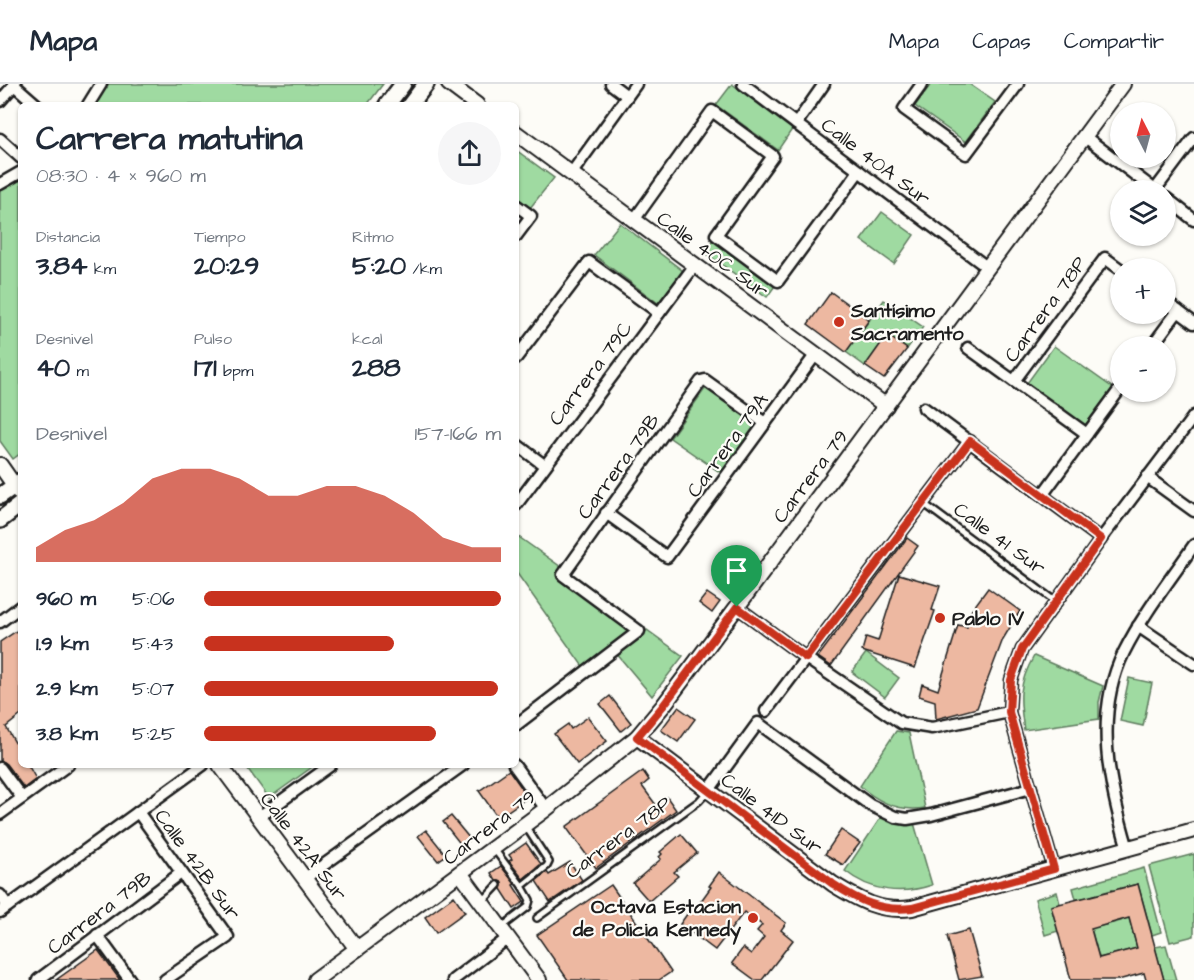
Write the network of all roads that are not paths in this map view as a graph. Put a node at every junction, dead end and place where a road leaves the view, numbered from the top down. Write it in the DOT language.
graph roads {
  1 [pos="14,84"];
  2 [pos="403,84"];
  3 [pos="426,84"];
  4 [pos="449,84"];
  5 [pos="611,84"];
  6 [pos="636,84"];
  7 [pos="742,84"];
  8 [pos="824,84"];
  9 [pos="922,84"];
  10 [pos="1018,84"];
  11 [pos="1123,84"];
  12 [pos="96,86"];
  13 [pos="627,96"];
  14 [pos="0,101"];
  15 [pos="34,102"];
  16 [pos="89,102"];
  17 [pos="389,102"];
  18 [pos="412,102"];
  19 [pos="473,102"];
  20 [pos="796,124"];
  21 [pos="519,135"];
  22 [pos="1084,136"];
  23 [pos="1194,138"];
  24 [pos="0,139"];
  25 [pos="18,155"];
  26 [pos="859,171"];
  27 [pos="18,174"];
  28 [pos="571,174"];
  29 [pos="1142,180"];
  30 [pos="1162,180"];
  31 [pos="0,184"];
  32 [pos="1176,206"];
  33 [pos="519,207"];
  34 [pos="634,220"];
  35 [pos="1194,220"];
  36 [pos="519,232"];
  37 [pos="1110,262"];
  38 [pos="695,265"];
  39 [pos="988,268"];
  40 [pos="1178,311"];
  41 [pos="659,313"];
  42 [pos="1194,323"];
  43 [pos="1159,336"];
  44 [pos="968,348"];
  45 [pos="519,354"];
  46 [pos="816,354"];
  47 [pos="1014,381"];
  48 [pos="1110,402"];
  49 [pos="886,406"];
  50 [pos="924,408"];
  51 [pos="1194,416"];
  52 [pos="765,423"];
  53 [pos="1087,434"];
  54 [pos="970,441"];
  55 [pos="519,446"];
  56 [pos="0,465"];
  57 [pos="544,465"];
  58 [pos="1147,477"];
  59 [pos="18,486"];
  60 [pos="18,487"];
  61 [pos="1043,494"];
  62 [pos="0,496"];
  63 [pos="519,501"];
  64 [pos="923,503"];
  65 [pos="18,506"];
  66 [pos="1194,511"];
  67 [pos="606,513"];
  68 [pos="0,520"];
  69 [pos="1101,539"];
  70 [pos="1194,545"];
  71 [pos="1056,602"];
  72 [pos="737,607"];
  73 [pos="18,608"];
  74 [pos="0,622"];
  75 [pos="1138,626"];
  76 [pos="806,658"];
  77 [pos="1194,664"];
  78 [pos="766,711"];
  79 [pos="1009,712"];
  80 [pos="519,723"];
  81 [pos="637,737"];
  82 [pos="0,768"];
  83 [pos="64,768"];
  84 [pos="199,768"];
  85 [pos="222,768"];
  86 [pos="327,768"];
  87 [pos="460,768"];
  88 [pos="516,768"];
  89 [pos="1031,788"];
  90 [pos="709,790"];
  91 [pos="22,798"];
  92 [pos="546,809"];
  93 [pos="138,812"];
  94 [pos="0,814"];
  95 [pos="259,817"];
  96 [pos="524,825"];
  97 [pos="1194,830"];
  98 [pos="493,848"];
  99 [pos="1128,849"];
  100 [pos="1054,869"];
  101 [pos="181,873"];
  102 [pos="460,873"];
  103 [pos="304,879"];
  104 [pos="498,885"];
  105 [pos="522,886"];
  106 [pos="0,896"];
  107 [pos="482,902"];
  108 [pos="4,909"];
  109 [pos="537,918"];
  110 [pos="504,933"];
  111 [pos="97,935"];
  112 [pos="357,949"];
  113 [pos="38,980"];
  114 [pos="130,980"];
  115 [pos="165,980"];
  116 [pos="315,980"];
  117 [pos="453,980"];
  118 [pos="539,980"];
  1 -- 14 [label="street"];
  1 -- 15 [label="street"];
  2 -- 17 [label="main road"];
  3 -- 18 [label="main road"];
  4 -- 19 [label="street"];
  5 -- 13 [label="street"];
  6 -- 13 [label="street"];
  7 -- 20 [label="street, Calle 40A Sur"];
  8 -- 20 [label="street"];
  9 -- 10 [label="street"];
  11 -- 22 [label="street, Carrera 79"];
  12 -- 16 [label="street"];
  13 -- 28 [label="street"];
  20 -- 26 [label="street, Calle 40A Sur"];
  21 -- 28 [label="street, Calle 40C Sur"];
  22 -- 29 [label="street"];
  22 -- 39 [label="street, Carrera 79"];
  23 -- 30 [label="street"];
  24 -- 25 [label="street"];
  26 -- 34 [label="street"];
  26 -- 39 [label="street, Calle 40A Sur"];
  27 -- 31 [label="street"];
  28 -- 34 [label="street, Calle 40C Sur"];
  32 -- 35 [label="street"];
  33 -- 36 [label="street"];
  34 -- 38 [label="street, Calle 40C Sur"];
  37 -- 47 [label="street, Carrera 78P"];
  38 -- 41 [label="street, Carrera 79C"];
  38 -- 46 [label="street, Calle 40C Sur"];
  39 -- 49 [label="street, Carrera 79"];
  40 -- 42 [label="street"];
  40 -- 43 [label="street"];
  41 -- 45 [label="street"];
  41 -- 57 [label="street, Carrera 79C"];
  44 -- 47 [label="street"];
  46 -- 49 [label="street, Calle 40C Sur"];
  46 -- 52 [label="street, Carrera 79A"];
  47 -- 53 [label="street"];
  48 -- 53 [label="street"];
  49 -- 72 [label="street, Carrera 79"];
  50 -- 54 [label="street"];
  51 -- 58 [label="street"];
  52 -- 67 [label="street, Carrera 79A"];
  52 -- 67 [label="street, Carrera 79B"];
  53 -- 61 [label="street"];
  54 -- 61 [label="street"];
  54 -- 64 [label="street"];
  55 -- 57 [label="street"];
  56 -- 59 [label="street"];
  57 -- 63 [label="street, Carrera 79C"];
  58 -- 66 [label="street"];
  58 -- 69 [label="street"];
  60 -- 62 [label="main road"];
  61 -- 69 [label="street"];
  64 -- 71 [label="lane, Calle 41 Sur"];
  64 -- 76 [label="street"];
  65 -- 68 [label="main road"];
  67 -- 80 [label="street, Carrera 79B"];
  69 -- 71 [label="street"];
  70 -- 75 [label="street"];
  71 -- 79 [label="street"];
  72 -- 76 [label="street"];
  72 -- 81 [label="street, Carrera 79"];
  73 -- 74 [label="street"];
  75 -- 77 [label="street"];
  75 -- 99 [label="street"];
  76 -- 78 [label="street"];
  76 -- 79 [label="street"];
  79 -- 89 [label="street"];
  81 -- 90 [label="street, Calle 41D Sur"];
  81 -- 92 [label="street, Carrera 79"];
  82 -- 91 [label="street"];
  83 -- 91 [label="street"];
  84 -- 93 [label="street"];
  85 -- 95 [label="street, Calle 42A Sur"];
  86 -- 95 [label="street"];
  87 -- 103 [label="street"];
  88 -- 92 [label="street"];
  89 -- 90 [label="street, Carrera 78P"];
  89 -- 100 [label="street"];
  90 -- 100 [label="street, Calle 41D Sur"];
  90 -- 109 [label="lane, Carrera 78P"];
  91 -- 94 [label="street"];
  92 -- 96 [label="street, Carrera 79"];
  93 -- 101 [label="street, Calle 42B Sur"];
  93 -- 108 [label="street"];
  95 -- 103 [label="street, Calle 42A Sur"];
  96 -- 98 [label="street, Carrera 79"];
  96 -- 105 [label="lane"];
  97 -- 99 [label="street"];
  98 -- 102 [label="street, Carrera 79"];
  98 -- 105 [label="lane"];
  99 -- 100 [label="street"];
  101 -- 111 [label="street, Carrera 79B"];
  101 -- 115 [label="street, Calle 42B Sur"];
  102 -- 107 [label="street"];
  102 -- 112 [label="street, Carrera 79"];
  103 -- 112 [label="street, Calle 42A Sur"];
  104 -- 107 [label="lane"];
  105 -- 110 [label="lane"];
  106 -- 108 [label="street"];
  107 -- 110 [label="street"];
  110 -- 117 [label="street"];
  110 -- 118 [label="street"];
  111 -- 113 [label="street, Carrera 79B"];
  111 -- 114 [label="street"];
  112 -- 116 [label="street, Carrera 79"];
}
